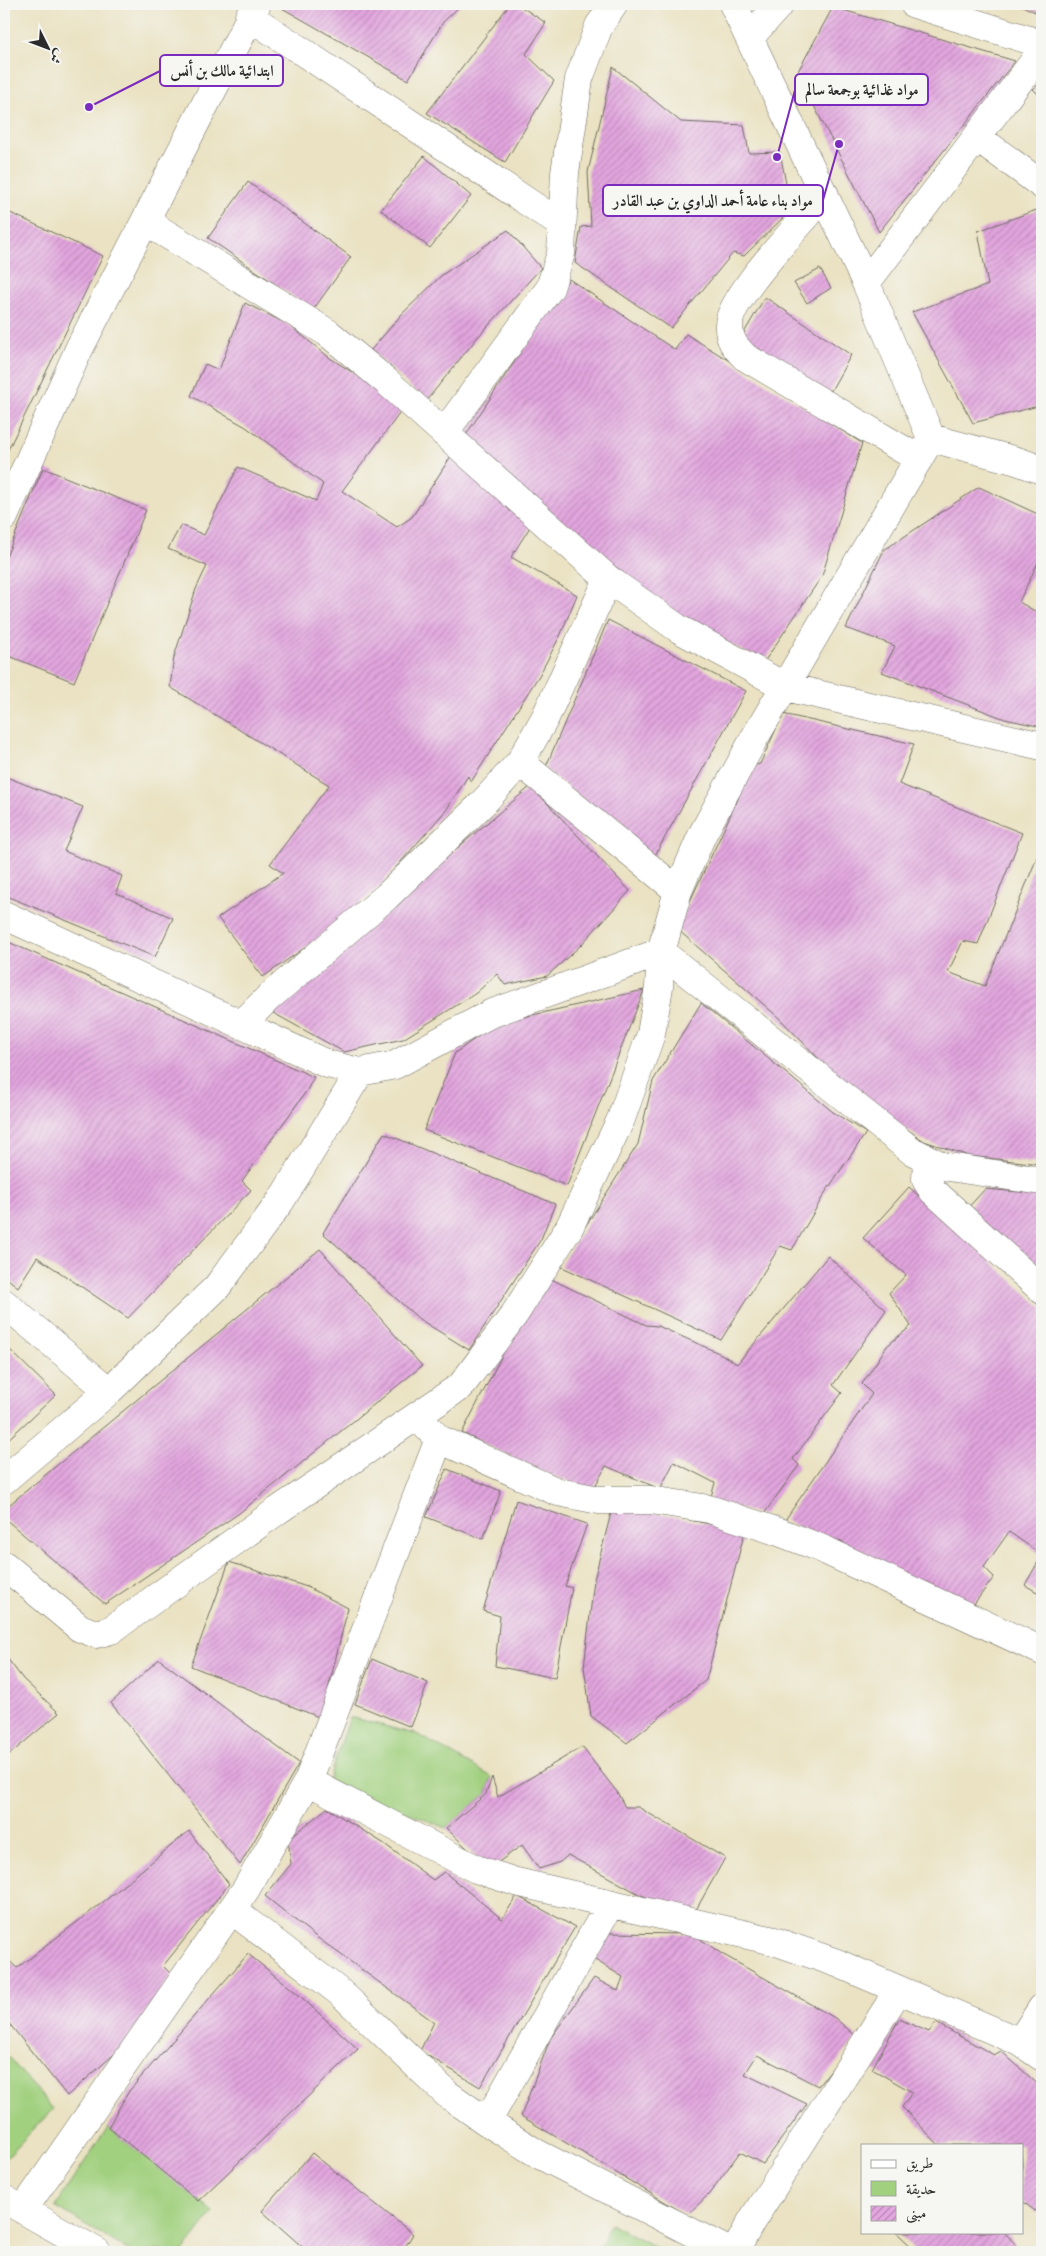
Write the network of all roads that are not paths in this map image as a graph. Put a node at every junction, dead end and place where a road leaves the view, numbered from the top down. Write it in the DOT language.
graph roads {
  1 [pos="614,4"];
  2 [pos="733,4"];
  3 [pos="780,4"];
  4 [pos="914,4"];
  5 [pos="253,10"];
  6 [pos="750,37"];
  7 [pos="1042,44"];
  8 [pos="1042,51"];
  9 [pos="977,137"];
  10 [pos="1042,185"];
  11 [pos="825,195"];
  12 [pos="145,221"];
  13 [pos="562,224"];
  14 [pos="866,283"];
  15 [pos="444,433"];
  16 [pos="925,448"];
  17 [pos="1042,470"];
  18 [pos="4,517"];
  19 [pos="608,580"];
  20 [pos="786,687"];
  21 [pos="1042,746"];
  22 [pos="520,762"];
  23 [pos="678,891"];
  24 [pos="4,915"];
  25 [pos="661,952"];
  26 [pos="241,1025"];
  27 [pos="360,1072"];
  28 [pos="927,1160"];
  29 [pos="1042,1181"];
  30 [pos="1042,1290"];
  31 [pos="4,1303"];
  32 [pos="109,1392"];
  33 [pos="417,1416"];
  34 [pos="439,1439"];
  35 [pos="4,1480"];
  36 [pos="4,1565"];
  37 [pos="1042,1651"];
  38 [pos="308,1781"];
  39 [pos="610,1904"];
  40 [pos="232,1910"];
  41 [pos="898,1991"];
  42 [pos="1042,2008"];
  43 [pos="1031,2049"];
  44 [pos="487,2122"];
  45 [pos="13,2204"];
  46 [pos="97,2252"];
  47 [pos="730,2252"];
  48 [pos="735,2252"];
  1 -- 13 [label="street"];
  2 -- 6 [label="street"];
  3 -- 6 [label="street"];
  4 -- 7 [label="street"];
  5 -- 12 [label="street"];
  5 -- 13 [label="street"];
  6 -- 11 [label="street"];
  8 -- 9 [label="street"];
  9 -- 10 [label="street"];
  9 -- 14 [label="street"];
  11 -- 14 [label="street"];
  11 -- 16 [label="street"];
  12 -- 15 [label="street"];
  12 -- 18 [label="street"];
  13 -- 15 [label="street"];
  14 -- 16 [label="street"];
  15 -- 19 [label="street"];
  16 -- 17 [label="street"];
  16 -- 20 [label="street"];
  19 -- 20 [label="street"];
  19 -- 22 [label="street"];
  20 -- 21 [label="street"];
  20 -- 23 [label="street"];
  22 -- 23 [label="street"];
  22 -- 26 [label="street"];
  23 -- 25 [label="street"];
  24 -- 26 [label="street"];
  25 -- 27 [label="street"];
  25 -- 28 [label="street"];
  25 -- 33 [label="street"];
  26 -- 27 [label="street"];
  27 -- 32 [label="street"];
  28 -- 29 [label="street"];
  28 -- 30 [label="street"];
  31 -- 32 [label="street"];
  32 -- 35 [label="street"];
  33 -- 34 [label="street"];
  33 -- 36 [label="street"];
  34 -- 37 [label="street"];
  34 -- 38 [label="street"];
  38 -- 39 [label="street"];
  38 -- 40 [label="street"];
  39 -- 41 [label="street"];
  39 -- 44 [label="street"];
  40 -- 44 [label="street"];
  40 -- 45 [label="street"];
  41 -- 43 [label="street"];
  41 -- 48 [label="street"];
  42 -- 43 [label="street"];
  44 -- 47 [label="street"];
  45 -- 46 [label="street"];
}
